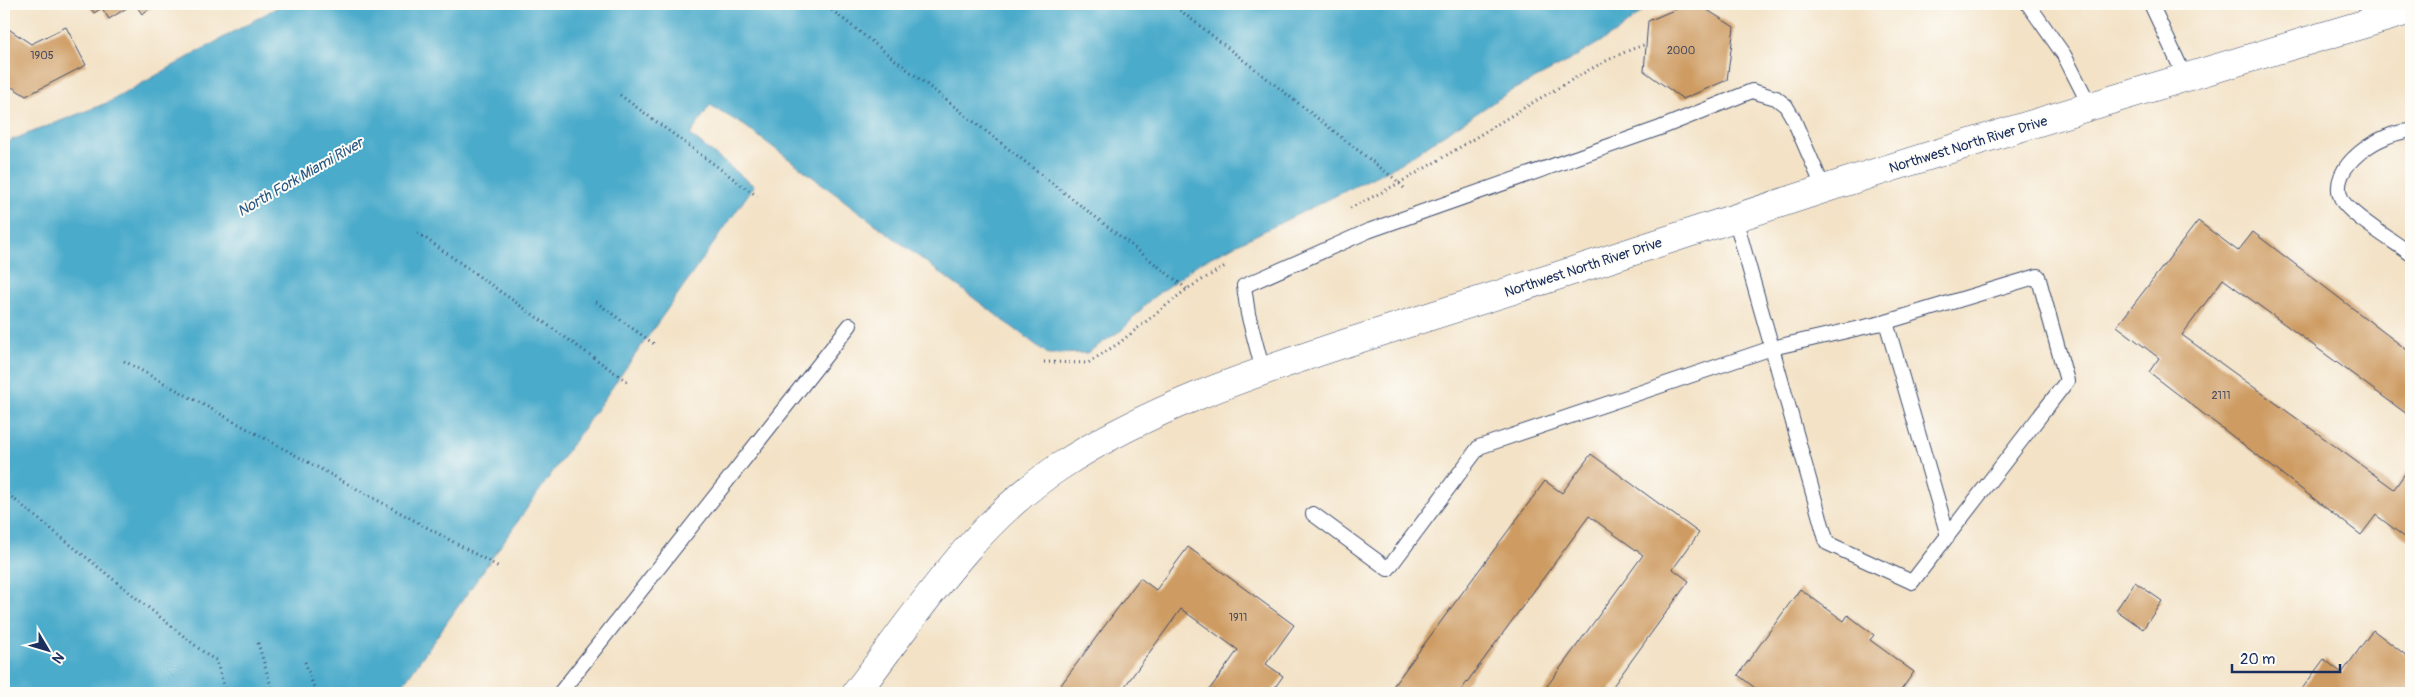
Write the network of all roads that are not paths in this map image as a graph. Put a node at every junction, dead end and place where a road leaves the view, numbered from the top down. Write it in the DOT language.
graph roads {
  1 [pos="2028,4"];
  2 [pos="2151,4"];
  3 [pos="2411,10"];
  4 [pos="2369,13"];
  5 [pos="2185,77"];
  6 [pos="2090,106"];
  7 [pos="2411,132"];
  8 [pos="1824,189"];
  9 [pos="1735,218"];
  10 [pos="2411,254"];
  11 [pos="1886,322"];
  12 [pos="850,324"];
  13 [pos="1772,348"];
  14 [pos="1263,371"];
  15 [pos="1313,514"];
  16 [pos="1948,536"];
  17 [pos="560,693"];
  18 [pos="856,693"];
  1 -- 6 [label="lane"];
  2 -- 5 [label="lane"];
  3 -- 4 [label="street, Northwest North River Drive"];
  4 -- 5 [label="street, Northwest North River Drive"];
  5 -- 6 [label="street, Northwest North River Drive"];
  6 -- 8 [label="street, Northwest North River Drive"];
  7 -- 10 [label="lane"];
  8 -- 9 [label="street, Northwest North River Drive"];
  8 -- 14 [label="lane"];
  9 -- 13 [label="lane"];
  9 -- 14 [label="street, Northwest North River Drive"];
  11 -- 13 [label="lane"];
  11 -- 16 [label="lane"];
  11 -- 16 [label="lane"];
  12 -- 17 [label="lane"];
  13 -- 15 [label="lane"];
  13 -- 16 [label="lane"];
  14 -- 18 [label="street, Northwest North River Drive"];
}
